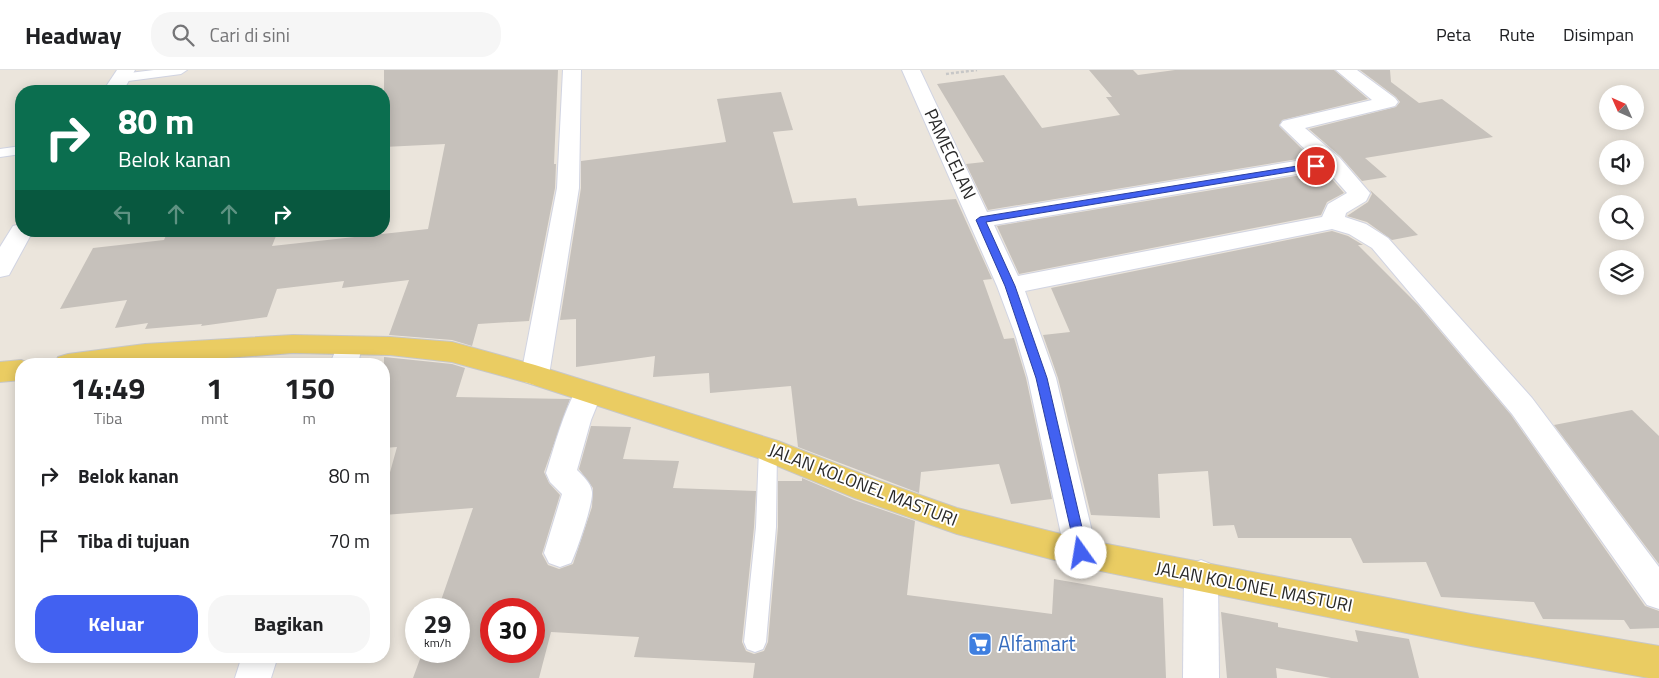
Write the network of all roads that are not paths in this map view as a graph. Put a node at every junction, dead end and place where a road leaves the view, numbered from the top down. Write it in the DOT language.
graph roads {
  1 [pos="181,70"];
  2 [pos="572,70"];
  3 [pos="910,70"];
  4 [pos="1346,70"];
  5 [pos="120,80"];
  6 [pos="15,151"];
  7 [pos="0,153"];
  8 [pos="1331,162"];
  9 [pos="980,220"];
  10 [pos="1332,222"];
  11 [pos="18,237"];
  12 [pos="0,269"];
  13 [pos="1010,286"];
  14 [pos="347,355"];
  15 [pos="114,358"];
  16 [pos="15,371"];
  17 [pos="0,372"];
  18 [pos="535,375"];
  19 [pos="588,393"];
  20 [pos="768,449"];
  21 [pos="1081,553"];
  22 [pos="560,554"];
  23 [pos="1201,575"];
  24 [pos="1659,594"];
  25 [pos="755,642"];
  26 [pos="258,663"];
  27 [pos="1659,663"];
  28 [pos="253,678"];
  29 [pos="1201,678"];
  1 -- 5 [label="lane"];
  2 -- 18 [label="street"];
  3 -- 9 [label="street, PAMECELAN"];
  4 -- 8 [label="street"];
  6 -- 7 [label="lane"];
  8 -- 9 [label="street"];
  8 -- 10 [label="street"];
  9 -- 13 [label="street, PAMECELAN"];
  10 -- 13 [label="street"];
  10 -- 24 [label="street"];
  11 -- 12 [label="street"];
  13 -- 21 [label="street, PAMECELAN"];
  14 -- 15 [label="main road, JALAN KOLONEL MASTURI"];
  14 -- 18 [label="main road, JALAN KOLONEL MASTURI"];
  16 -- 17 [label="main road"];
  18 -- 19 [label="main road, JALAN KOLONEL MASTURI"];
  19 -- 20 [label="main road, JALAN KOLONEL MASTURI"];
  19 -- 22 [label="street"];
  20 -- 21 [label="main road, JALAN KOLONEL MASTURI"];
  20 -- 25 [label="lane"];
  21 -- 23 [label="main road, JALAN KOLONEL MASTURI"];
  23 -- 27 [label="main road, JALAN KOLONEL MASTURI"];
  23 -- 29 [label="street"];
  26 -- 28 [label="street"];
}
